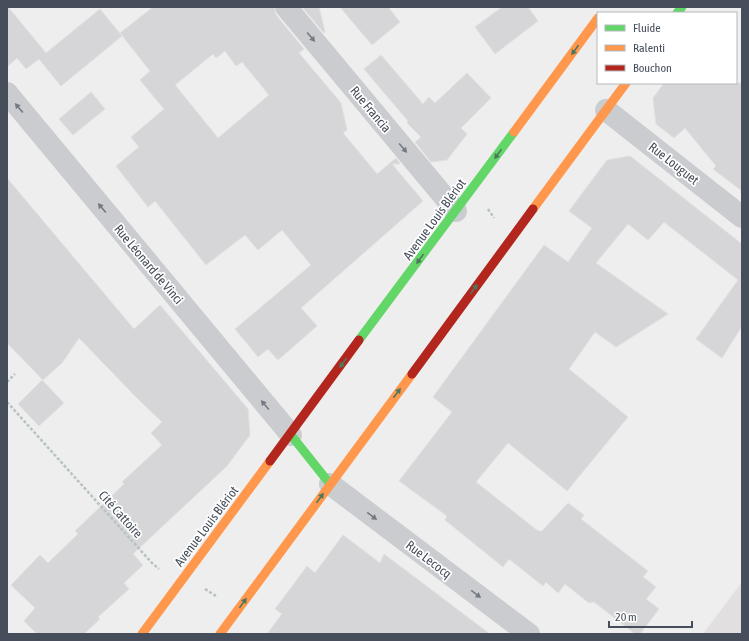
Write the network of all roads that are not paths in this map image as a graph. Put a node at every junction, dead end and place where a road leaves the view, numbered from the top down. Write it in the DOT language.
graph roads {
  1 [pos="286,7"];
  2 [pos="597,19"];
  3 [pos="625,84"];
  4 [pos="7,93"];
  5 [pos="606,110"];
  6 [pos="456,211"];
  7 [pos="742,217"];
  8 [pos="290,435"];
  9 [pos="330,484"];
  10 [pos="142,634"];
  11 [pos="220,634"];
  12 [pos="529,634"];
  1 -- 6 [label="street, Rue Francia, one-way"];
  2 -- 6 [label="street, Avenue Louis Blériot, one-way"];
  3 -- 5 [label="street"];
  8 -- 4 [label="street, Rue Léonard de Vinci, one-way"];
  5 -- 7 [label="street, Rue Louguet"];
  9 -- 5 [label="street, one-way"];
  6 -- 8 [label="street, Avenue Louis Blériot, one-way"];
  8 -- 9 [label="street"];
  8 -- 10 [label="street, Avenue Louis Blériot"];
  11 -- 9 [label="street, one-way"];
  9 -- 12 [label="street, Rue Lecocq, one-way"];
}
